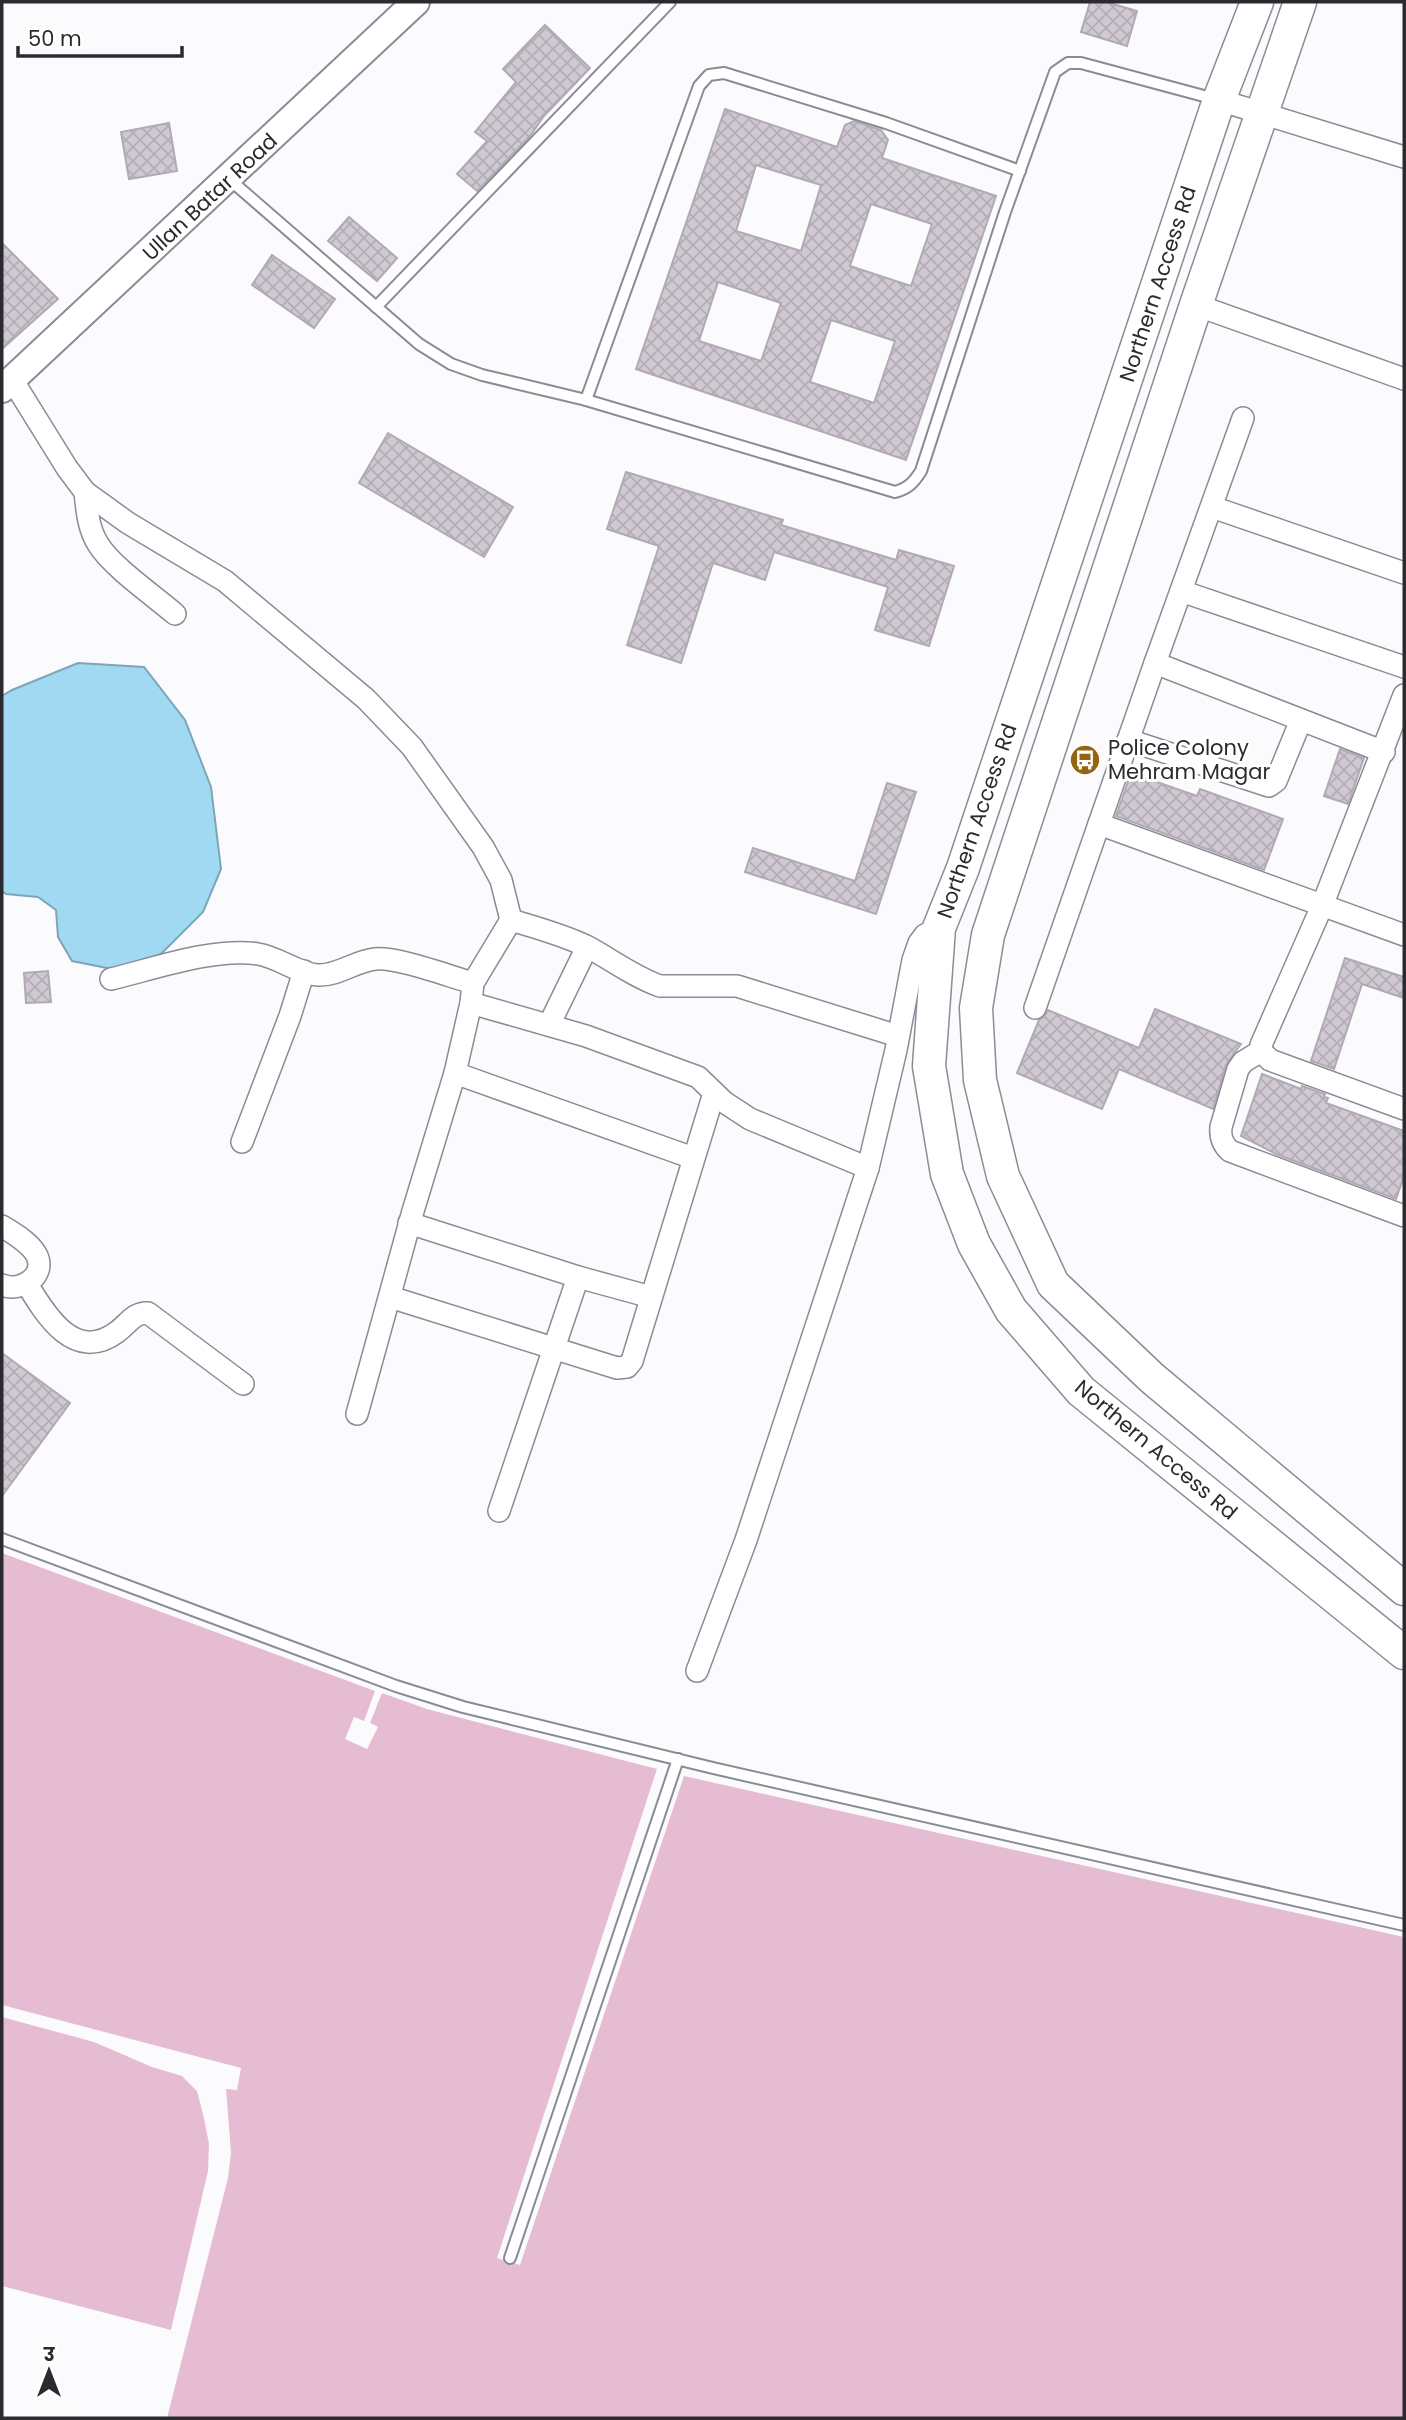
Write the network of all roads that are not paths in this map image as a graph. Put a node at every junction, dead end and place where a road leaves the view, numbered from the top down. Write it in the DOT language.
graph roads {
  1 [pos="416,2"];
  2 [pos="670,2"];
  3 [pos="1257,2"];
  4 [pos="1300,2"];
  5 [pos="1219,100"];
  6 [pos="1261,113"];
  7 [pos="1404,157"];
  8 [pos="1020,172"];
  9 [pos="229,179"];
  10 [pos="1196,306"];
  11 [pos="376,307"];
  12 [pos="1404,379"];
  13 [pos="7,385"];
  14 [pos="586,400"];
  15 [pos="1243,418"];
  16 [pos="85,492"];
  17 [pos="1212,507"];
  18 [pos="1404,573"];
  19 [pos="1181,591"];
  20 [pos="174,614"];
  21 [pos="1154,663"];
  22 [pos="1404,667"];
  23 [pos="1404,695"];
  24 [pos="1301,720"];
  25 [pos="1128,740"];
  26 [pos="1384,751"];
  27 [pos="1099,824"];
  28 [pos="963,868"];
  29 [pos="1006,880"];
  30 [pos="1322,906"];
  31 [pos="511,920"];
  32 [pos="939,928"];
  33 [pos="1404,935"];
  34 [pos="587,947"];
  35 [pos="304,971"];
  36 [pos="111,979"];
  37 [pos="472,993"];
  38 [pos="1035,1008"];
  39 [pos="549,1026"];
  40 [pos="898,1036"];
  41 [pos="1261,1051"];
  42 [pos="455,1073"];
  43 [pos="714,1093"];
  44 [pos="1404,1109"];
  45 [pos="242,1142"];
  46 [pos="693,1158"];
  47 [pos="868,1168"];
  48 [pos="1404,1216"];
  49 [pos="409,1223"];
  50 [pos="2,1226"];
  51 [pos="578,1277"];
  52 [pos="27,1284"];
  53 [pos="2,1285"];
  54 [pos="390,1297"];
  55 [pos="651,1297"];
  56 [pos="556,1347"];
  57 [pos="243,1384"];
  58 [pos="357,1414"];
  59 [pos="499,1511"];
  60 [pos="2,1539"];
  61 [pos="1404,1590"];
  62 [pos="1404,1653"];
  63 [pos="697,1671"];
  64 [pos="678,1759"];
  65 [pos="1404,1925"];
  66 [pos="510,2258"];
  1 -- 9 [label="street, Ullan Batar Road"];
  2 -- 11 [label="lane"];
  3 -- 5 [label="main road, Northern Access Rd"];
  4 -- 6 [label="main road, Northern Access Rd"];
  5 -- 6 [label="street"];
  5 -- 8 [label="lane"];
  5 -- 28 [label="main road, Northern Access Rd"];
  6 -- 7 [label="street"];
  6 -- 10 [label="main road, Northern Access Rd"];
  8 -- 14 [label="lane"];
  8 -- 14 [label="lane"];
  9 -- 11 [label="lane"];
  9 -- 13 [label="street, Ullan Batar Road"];
  10 -- 12 [label="street"];
  10 -- 29 [label="main road, Northern Access Rd"];
  11 -- 14 [label="lane"];
  13 -- 16 [label="street"];
  15 -- 17 [label="street"];
  16 -- 20 [label="street"];
  16 -- 31 [label="street"];
  17 -- 18 [label="street"];
  17 -- 19 [label="street"];
  19 -- 21 [label="street"];
  19 -- 22 [label="street"];
  21 -- 24 [label="street"];
  21 -- 25 [label="street"];
  23 -- 26 [label="street"];
  24 -- 25 [label="street"];
  24 -- 26 [label="street"];
  25 -- 27 [label="street"];
  26 -- 30 [label="street"];
  27 -- 30 [label="street"];
  27 -- 38 [label="street"];
  28 -- 29 [label="main road"];
  28 -- 32 [label="main road, Northern Access Rd"];
  29 -- 61 [label="main road, Northern Access Rd"];
  30 -- 33 [label="street"];
  30 -- 41 [label="street"];
  31 -- 34 [label="street"];
  31 -- 37 [label="street"];
  32 -- 40 [label="street"];
  32 -- 62 [label="main road, Northern Access Rd"];
  34 -- 39 [label="street"];
  34 -- 40 [label="street"];
  35 -- 36 [label="street"];
  35 -- 37 [label="street"];
  35 -- 45 [label="street"];
  37 -- 39 [label="street"];
  37 -- 42 [label="street"];
  39 -- 43 [label="street"];
  40 -- 47 [label="street"];
  41 -- 44 [label="street"];
  41 -- 48 [label="street"];
  42 -- 46 [label="street"];
  42 -- 49 [label="street"];
  43 -- 46 [label="street"];
  43 -- 47 [label="street"];
  46 -- 55 [label="street"];
  47 -- 63 [label="street"];
  49 -- 51 [label="street"];
  49 -- 54 [label="street"];
  50 -- 52 [label="street"];
  51 -- 55 [label="street"];
  51 -- 56 [label="street"];
  52 -- 53 [label="street"];
  52 -- 57 [label="street"];
  54 -- 56 [label="street"];
  54 -- 58 [label="street"];
  55 -- 56 [label="street"];
  56 -- 59 [label="street"];
  60 -- 64 [label="lane"];
  64 -- 65 [label="lane"];
  64 -- 66 [label="lane"];
}
